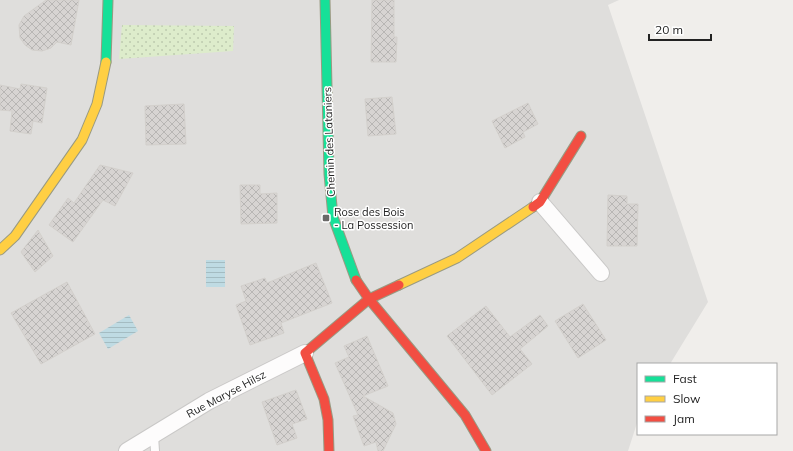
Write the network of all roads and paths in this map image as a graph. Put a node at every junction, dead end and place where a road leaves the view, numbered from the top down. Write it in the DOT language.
graph roads {
  1 [pos="108,0"];
  2 [pos="325,0"];
  3 [pos="581,136"];
  4 [pos="540,202"];
  5 [pos="0,250"];
  6 [pos="601,273"];
  7 [pos="369,300"];
  8 [pos="305,353"];
  9 [pos="155,443"];
  10 [pos="127,451"];
  11 [pos="329,451"];
  12 [pos="486,451"];
  1 -- 5 [label="street"];
  2 -- 7 [label="street, Chemin des Lataniers"];
  3 -- 4 [label="street"];
  4 -- 6 [label="street"];
  4 -- 7 [label="street"];
  7 -- 8 [label="street"];
  7 -- 12 [label="street, Chemin des Lataniers"];
  8 -- 9 [label="street, Rue Maryse Hilsz"];
  8 -- 11 [label="street"];
  9 -- 10 [label="street, Rue Maryse Hilsz"];
}
